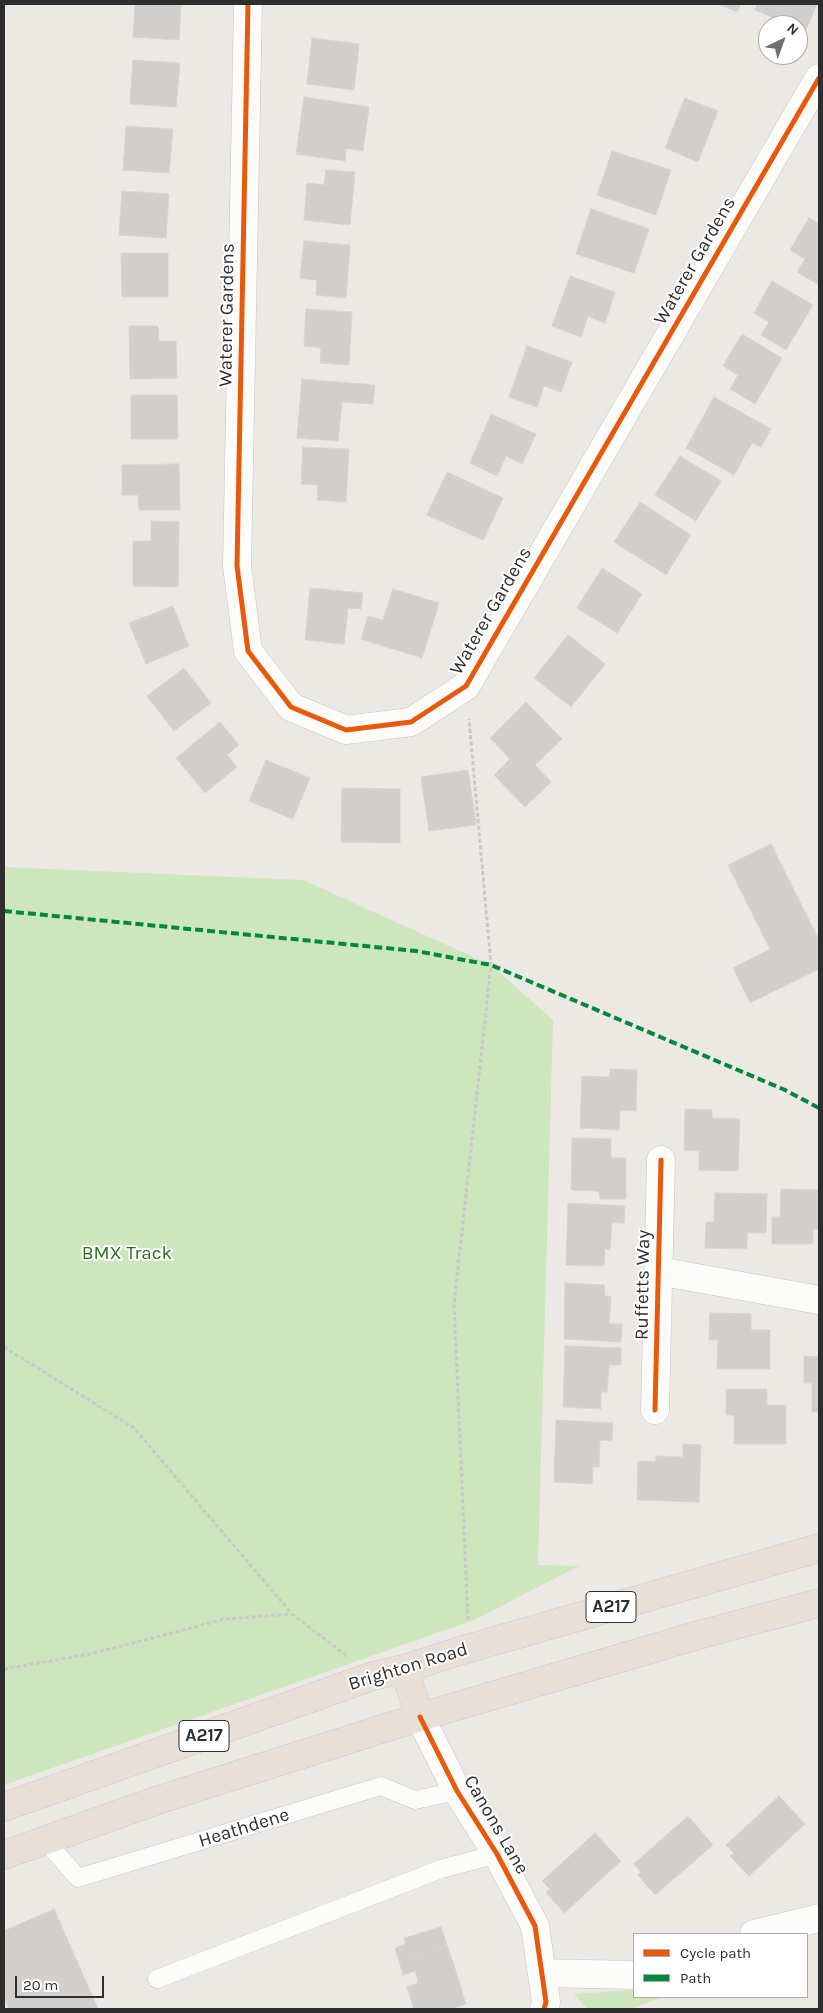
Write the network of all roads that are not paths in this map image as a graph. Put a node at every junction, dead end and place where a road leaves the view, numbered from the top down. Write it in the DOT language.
graph roads {
  1 [pos="248,4"];
  2 [pos="819,78"];
  3 [pos="661,1160"];
  4 [pos="658,1271"];
  5 [pos="819,1300"];
  6 [pos="655,1410"];
  7 [pos="819,1548"];
  8 [pos="819,1603"];
  9 [pos="404,1669"];
  10 [pos="420,1718"];
  11 [pos="457,1791"];
  12 [pos="4,1807"];
  13 [pos="45,1840"];
  14 [pos="497,1854"];
  15 [pos="4,1855"];
  16 [pos="819,1918"];
  17 [pos="758,1933"];
  18 [pos="542,1973"];
  19 [pos="633,1975"];
  20 [pos="157,1979"];
  21 [pos="544,2009"];
  1 -- 2 [label="street, Waterer Gardens"];
  3 -- 4 [label="street, Ruffetts Way"];
  4 -- 5 [label="street, Ruffetts Way"];
  4 -- 6 [label="street, Ruffetts Way"];
  7 -- 9 [label="highway, Brighton Road / A217"];
  8 -- 10 [label="highway, A217"];
  9 -- 10 [label="highway"];
  9 -- 12 [label="highway, Brighton Road / A217"];
  10 -- 11 [label="street, Canons Lane"];
  10 -- 13 [label="highway, A217"];
  11 -- 13 [label="lane, Heathdene"];
  11 -- 14 [label="street, Canons Lane"];
  13 -- 15 [label="highway, A217"];
  14 -- 18 [label="street, Canons Lane"];
  14 -- 20 [label="lane"];
  16 -- 17 [label="street"];
  18 -- 19 [label="street"];
  18 -- 21 [label="street, Canons Lane"];
}
